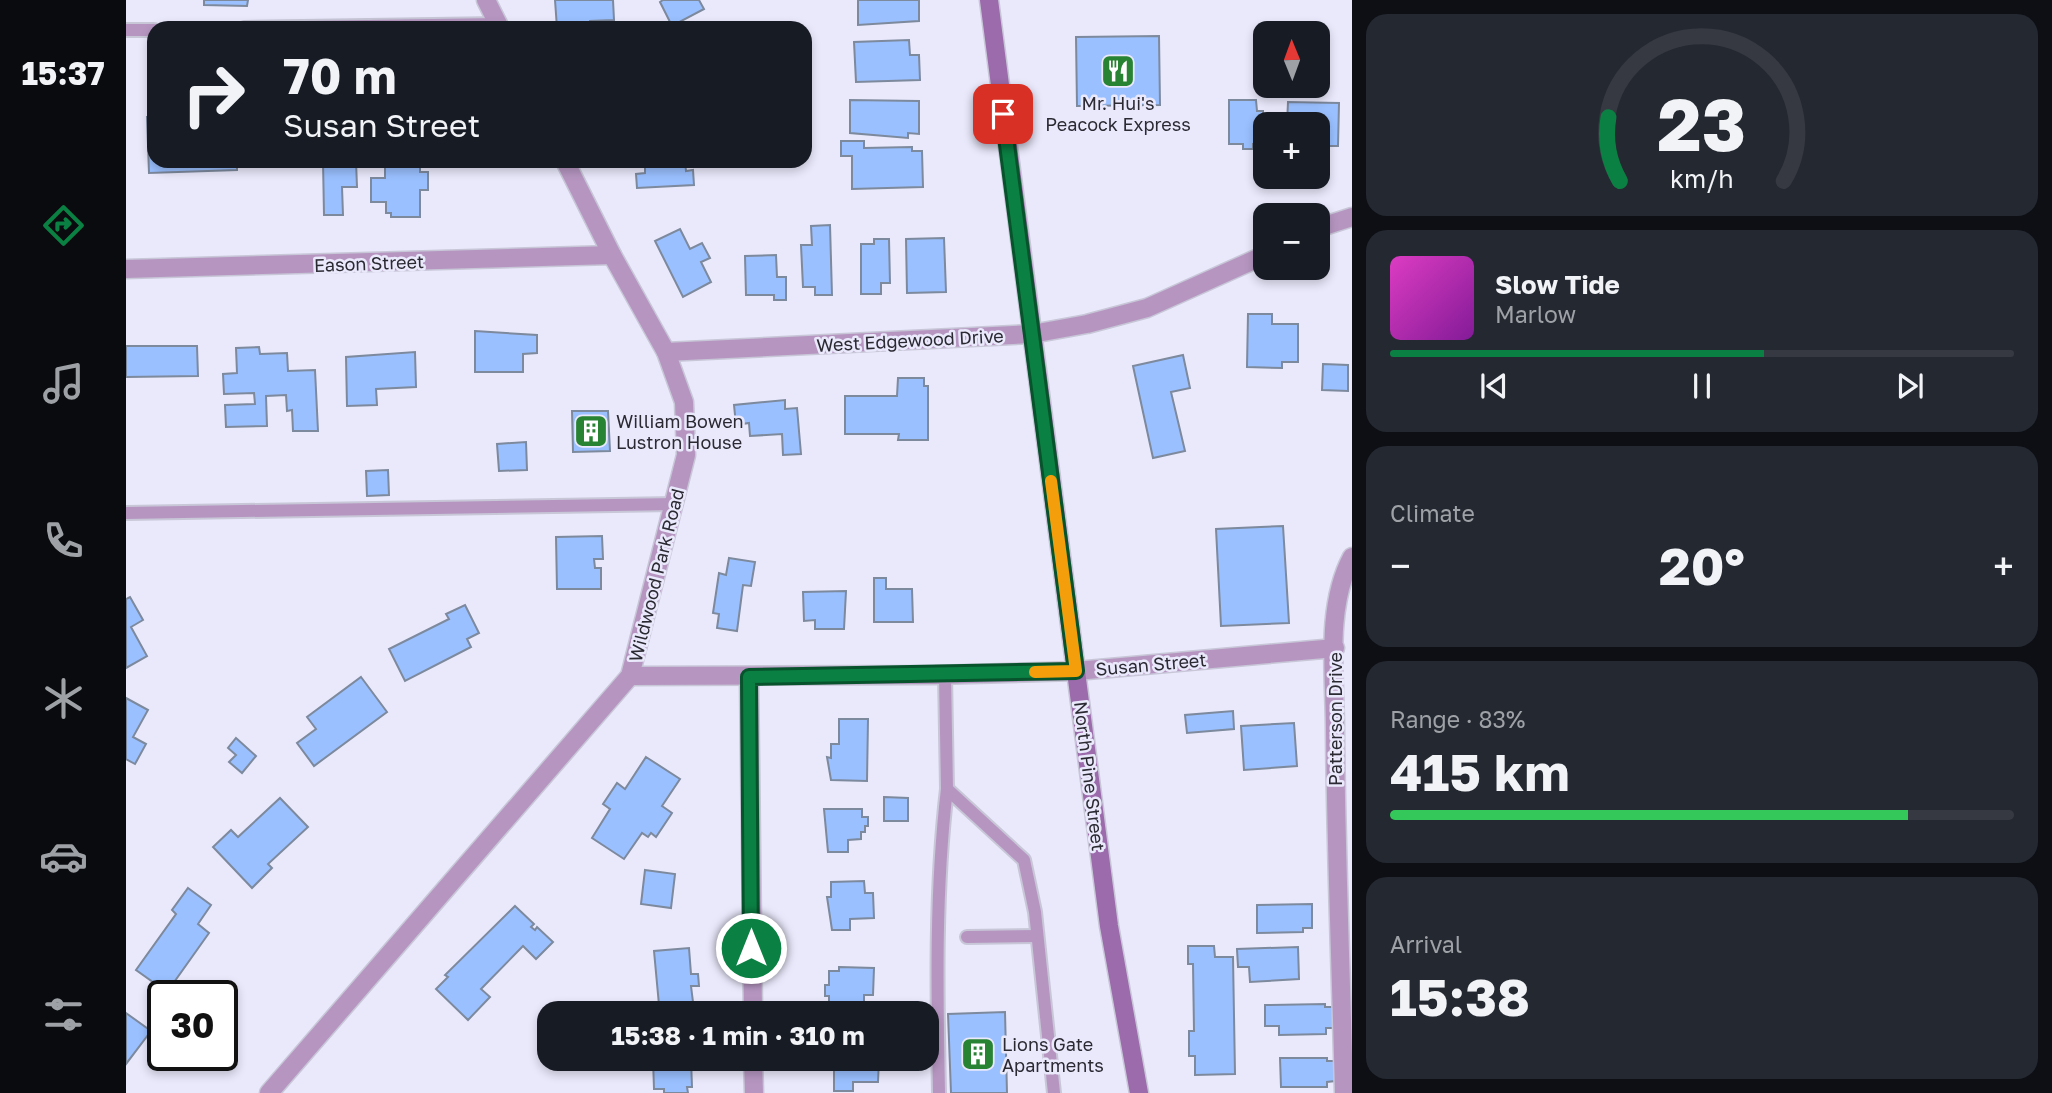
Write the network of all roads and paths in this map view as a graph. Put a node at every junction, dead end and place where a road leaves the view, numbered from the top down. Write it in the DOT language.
graph roads {
  1 [pos="486,0"];
  2 [pos="989,0"];
  3 [pos="496,21"];
  4 [pos="126,30"];
  5 [pos="147,30"];
  6 [pos="568,168"];
  7 [pos="1352,217"];
  8 [pos="1330,224"];
  9 [pos="612,255"];
  10 [pos="1253,260"];
  11 [pos="126,269"];
  12 [pos="1032,334"];
  13 [pos="667,352"];
  14 [pos="676,504"];
  15 [pos="126,513"];
  16 [pos="1352,557"];
  17 [pos="1335,648"];
  18 [pos="1076,671"];
  19 [pos="945,675"];
  20 [pos="630,676"];
  21 [pos="749,677"];
  22 [pos="947,789"];
  23 [pos="1345,928"];
  24 [pos="1037,936"];
  25 [pos="967,937"];
  26 [pos="752,1001"];
  27 [pos="754,1071"];
  28 [pos="269,1093"];
  29 [pos="754,1093"];
  30 [pos="939,1093"];
  31 [pos="1054,1093"];
  32 [pos="1139,1093"];
  33 [pos="1344,1093"];
  1 -- 3 [label="street"];
  2 -- 12 [label="main road, North Pine Street"];
  4 -- 5 [label="lane"];
  6 -- 9 [label="street, Wildwood Park Road"];
  7 -- 8 [label="street"];
  9 -- 11 [label="street, Eason Street"];
  9 -- 13 [label="street, Wildwood Park Road"];
  10 -- 12 [label="street, West Edgewood Drive"];
  12 -- 13 [label="street, West Edgewood Drive"];
  12 -- 18 [label="main road, North Pine Street"];
  13 -- 14 [label="street, Wildwood Park Road"];
  14 -- 15 [label="lane"];
  14 -- 20 [label="street, Wildwood Park Road"];
  16 -- 17 [label="street, Patterson Drive"];
  17 -- 18 [label="street, Susan Street"];
  17 -- 23 [label="street, Patterson Drive"];
  18 -- 19 [label="street, Susan Street"];
  18 -- 32 [label="main road, North Pine Street"];
  19 -- 21 [label="street, Susan Street"];
  19 -- 22 [label="lane"];
  20 -- 21 [label="street, Susan Street"];
  20 -- 28 [label="street, Wildwood Park Road"];
  21 -- 26 [label="street"];
  22 -- 24 [label="lane"];
  22 -- 30 [label="lane"];
  23 -- 33 [label="street, Patterson Drive"];
  24 -- 25 [label="lane"];
  24 -- 31 [label="lane"];
  27 -- 29 [label="street"];
}
